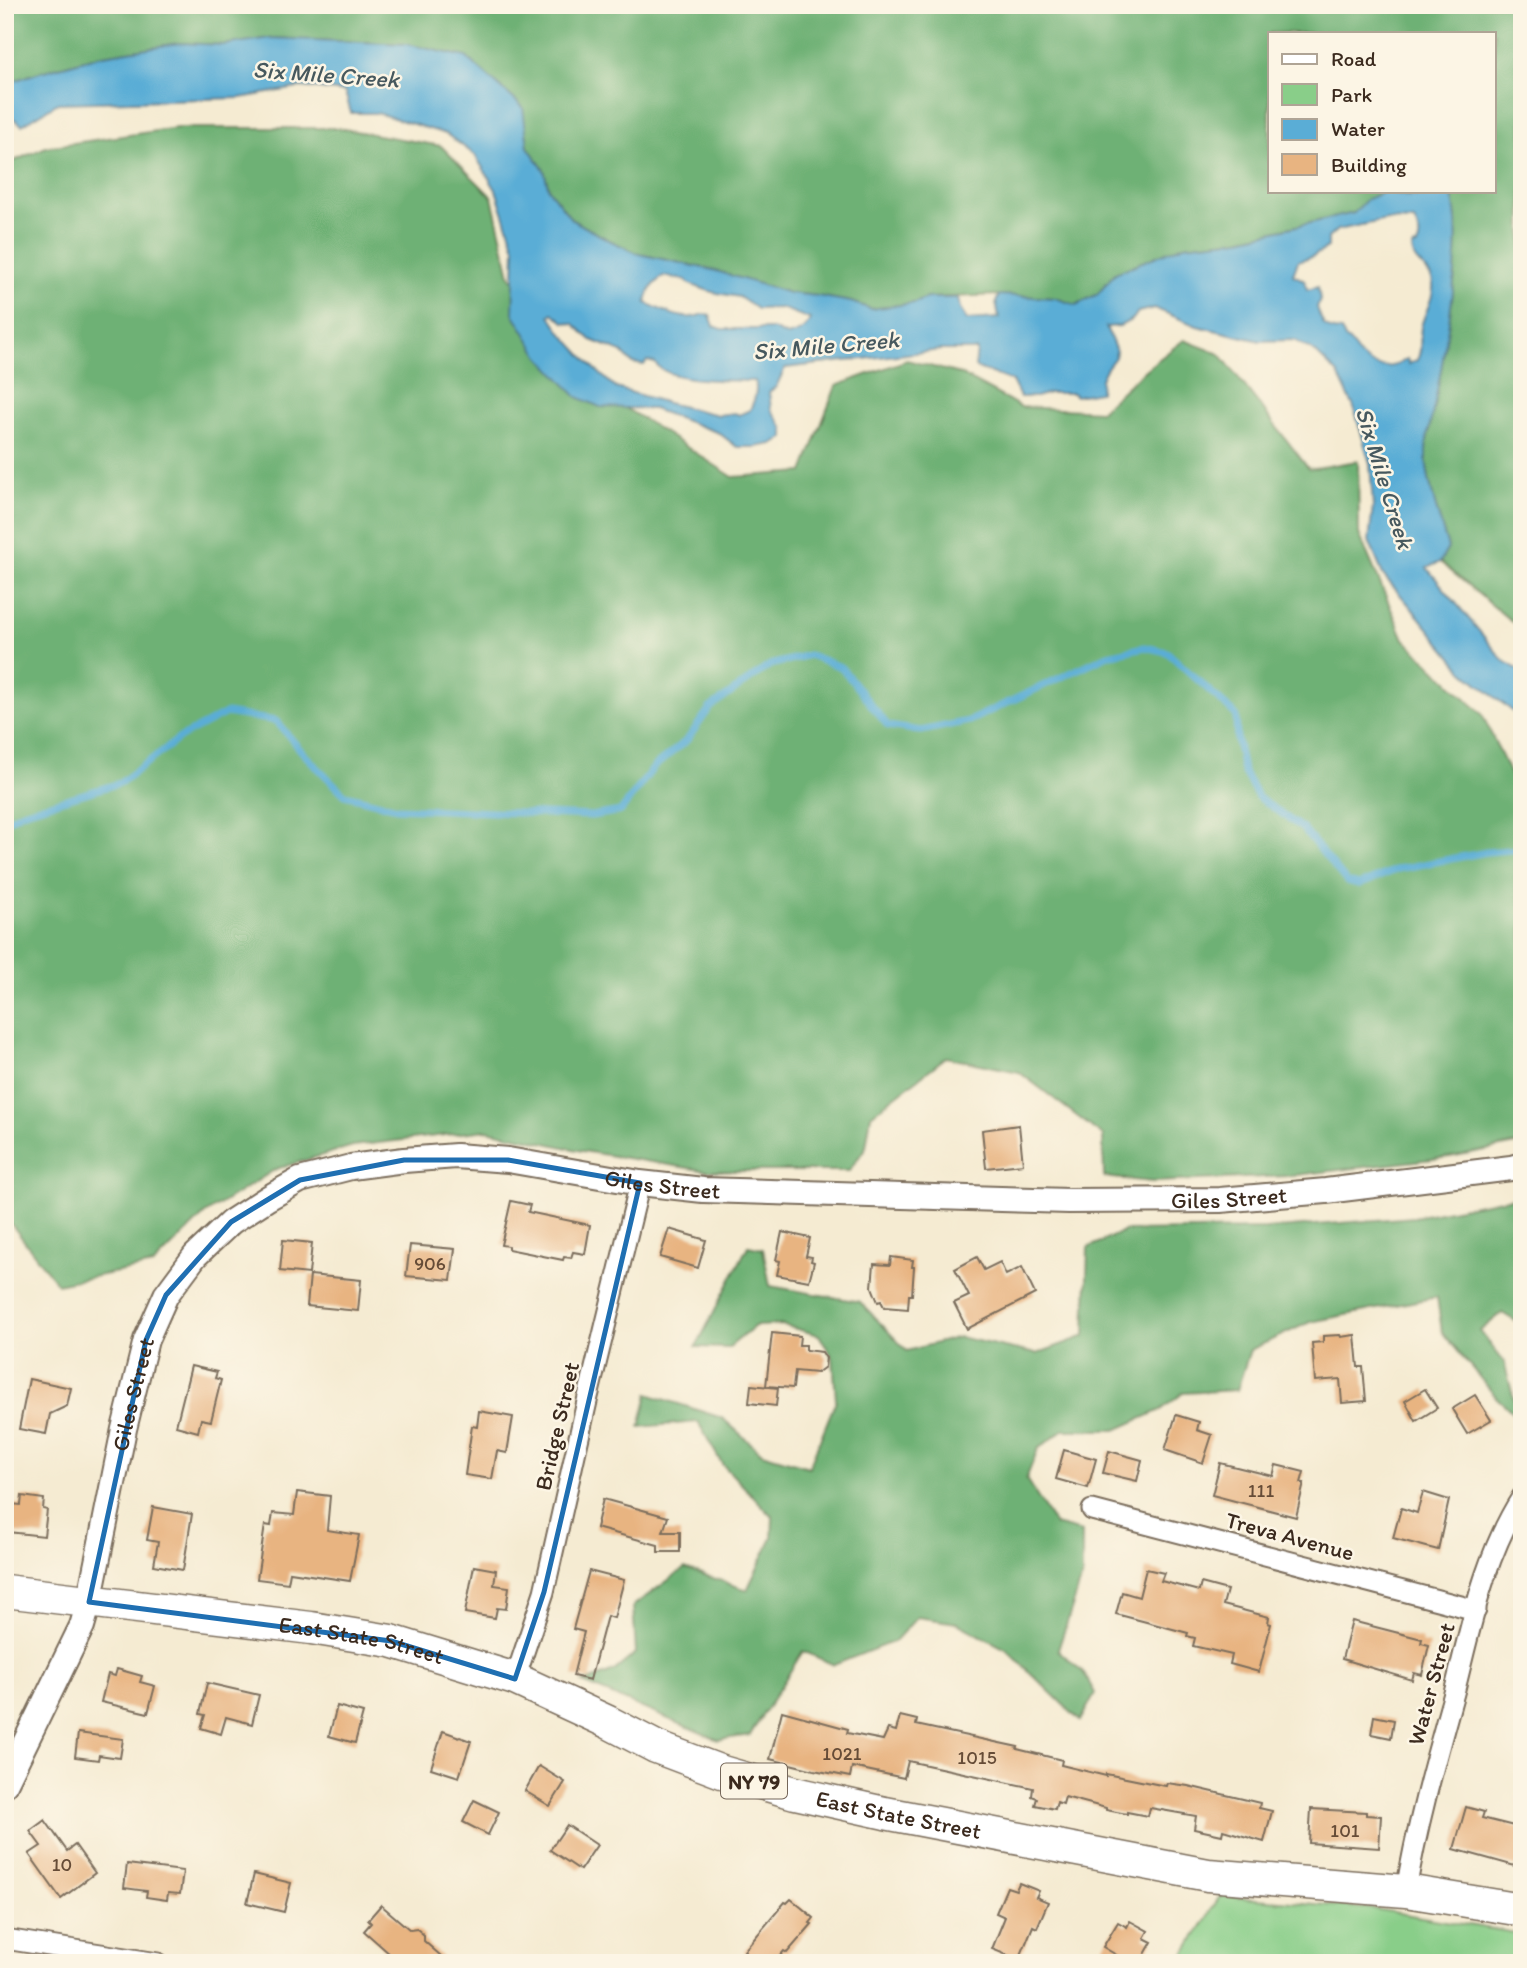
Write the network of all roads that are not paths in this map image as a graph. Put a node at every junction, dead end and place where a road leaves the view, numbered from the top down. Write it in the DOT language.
graph roads {
  1 [pos="1522,1165"];
  2 [pos="640,1183"];
  3 [pos="1522,1497"];
  4 [pos="1092,1510"];
  5 [pos="5,1591"];
  6 [pos="89,1602"];
  7 [pos="1476,1610"];
  8 [pos="515,1679"];
  9 [pos="5,1784"];
  10 [pos="1406,1891"];
  11 [pos="1522,1910"];
  12 [pos="5,1939"];
  13 [pos="158,1963"];
  1 -- 2 [label="street, Giles Street"];
  2 -- 6 [label="street, Giles Street"];
  2 -- 8 [label="street, Bridge Street"];
  3 -- 7 [label="street, Water Street"];
  4 -- 7 [label="street, Treva Avenue"];
  5 -- 6 [label="highway, East State Street / NY 79"];
  6 -- 8 [label="highway, East State Street / NY 79"];
  6 -- 9 [label="street, Giles Street"];
  7 -- 10 [label="street, Water Street"];
  8 -- 10 [label="highway, East State Street / NY 79"];
  10 -- 11 [label="highway, East State Street / NY 79"];
  12 -- 13 [label="street"];
}
